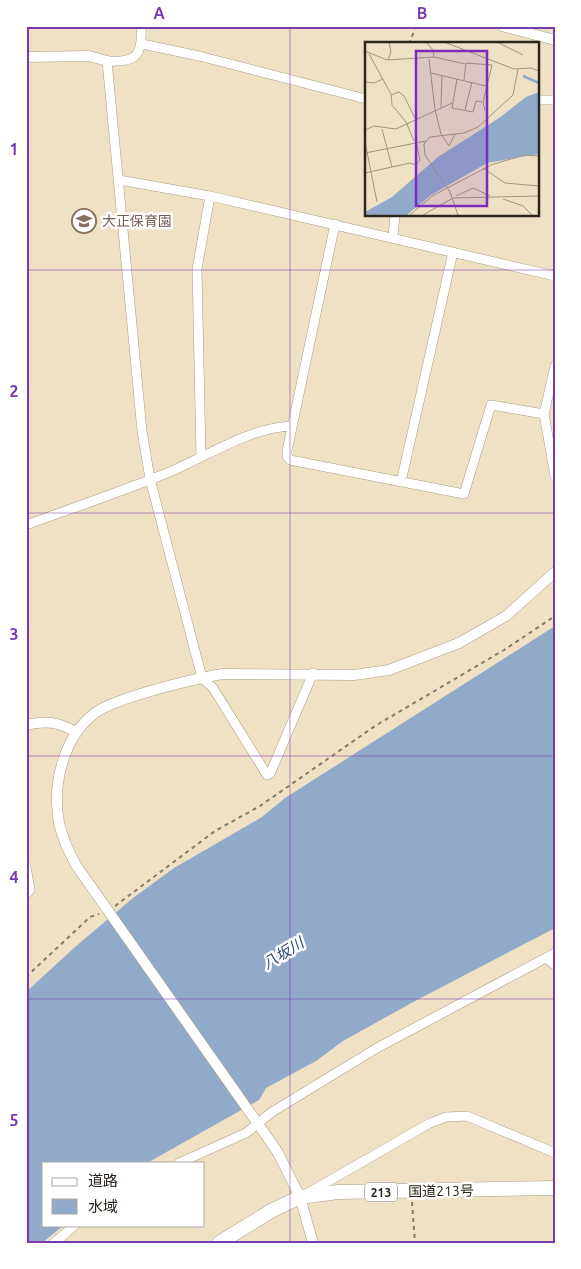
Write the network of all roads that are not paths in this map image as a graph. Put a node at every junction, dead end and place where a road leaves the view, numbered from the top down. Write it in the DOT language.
graph roads {
  1 [pos="141,26"];
  2 [pos="502,26"];
  3 [pos="555,40"];
  4 [pos="142,44"];
  5 [pos="26,57"];
  6 [pos="107,61"];
  7 [pos="365,99"];
  8 [pos="538,100"];
  9 [pos="555,100"];
  10 [pos="119,180"];
  11 [pos="210,196"];
  12 [pos="395,216"];
  13 [pos="335,224"];
  14 [pos="393,237"];
  15 [pos="453,252"];
  16 [pos="555,276"];
  17 [pos="555,366"];
  18 [pos="544,414"];
  19 [pos="292,426"];
  20 [pos="201,457"];
  21 [pos="555,476"];
  22 [pos="150,479"];
  23 [pos="401,482"];
  24 [pos="26,525"];
  25 [pos="555,572"];
  26 [pos="313,673"];
  27 [pos="202,678"];
  28 [pos="26,724"];
  29 [pos="76,732"];
  30 [pos="26,866"];
  31 [pos="26,894"];
  32 [pos="555,954"];
  33 [pos="546,958"];
  34 [pos="555,966"];
  35 [pos="257,1124"];
  36 [pos="555,1153"];
  37 [pos="181,1162"];
  38 [pos="555,1188"];
  39 [pos="300,1198"];
  40 [pos="74,1226"];
  41 [pos="54,1243"];
  42 [pos="219,1243"];
  43 [pos="313,1243"];
  1 -- 4 [label="street"];
  2 -- 3 [label="street"];
  4 -- 6 [label="street"];
  4 -- 7 [label="street"];
  5 -- 6 [label="street"];
  6 -- 10 [label="street"];
  8 -- 9 [label="street"];
  10 -- 11 [label="street"];
  10 -- 22 [label="street"];
  11 -- 13 [label="street"];
  11 -- 20 [label="street"];
  12 -- 14 [label="street"];
  13 -- 14 [label="street"];
  13 -- 19 [label="street"];
  14 -- 15 [label="street"];
  15 -- 16 [label="street"];
  15 -- 23 [label="street"];
  17 -- 18 [label="street"];
  18 -- 21 [label="street"];
  18 -- 23 [label="street"];
  19 -- 20 [label="street"];
  19 -- 23 [label="street"];
  20 -- 22 [label="street"];
  22 -- 24 [label="street"];
  22 -- 27 [label="street"];
  25 -- 26 [label="street"];
  26 -- 27 [label="street"];
  26 -- 27 [label="street"];
  27 -- 29 [label="street"];
  28 -- 29 [label="street"];
  29 -- 35 [label="street"];
  30 -- 31 [label="street"];
  32 -- 33 [label="street"];
  33 -- 34 [label="street"];
  33 -- 35 [label="street"];
  35 -- 37 [label="street"];
  35 -- 39 [label="street"];
  36 -- 39 [label="street"];
  38 -- 39 [label="highway, 国道213号 / 213"];
  39 -- 42 [label="highway, 国道213号 / 213"];
  39 -- 43 [label="street"];
  40 -- 41 [label="street"];
}
